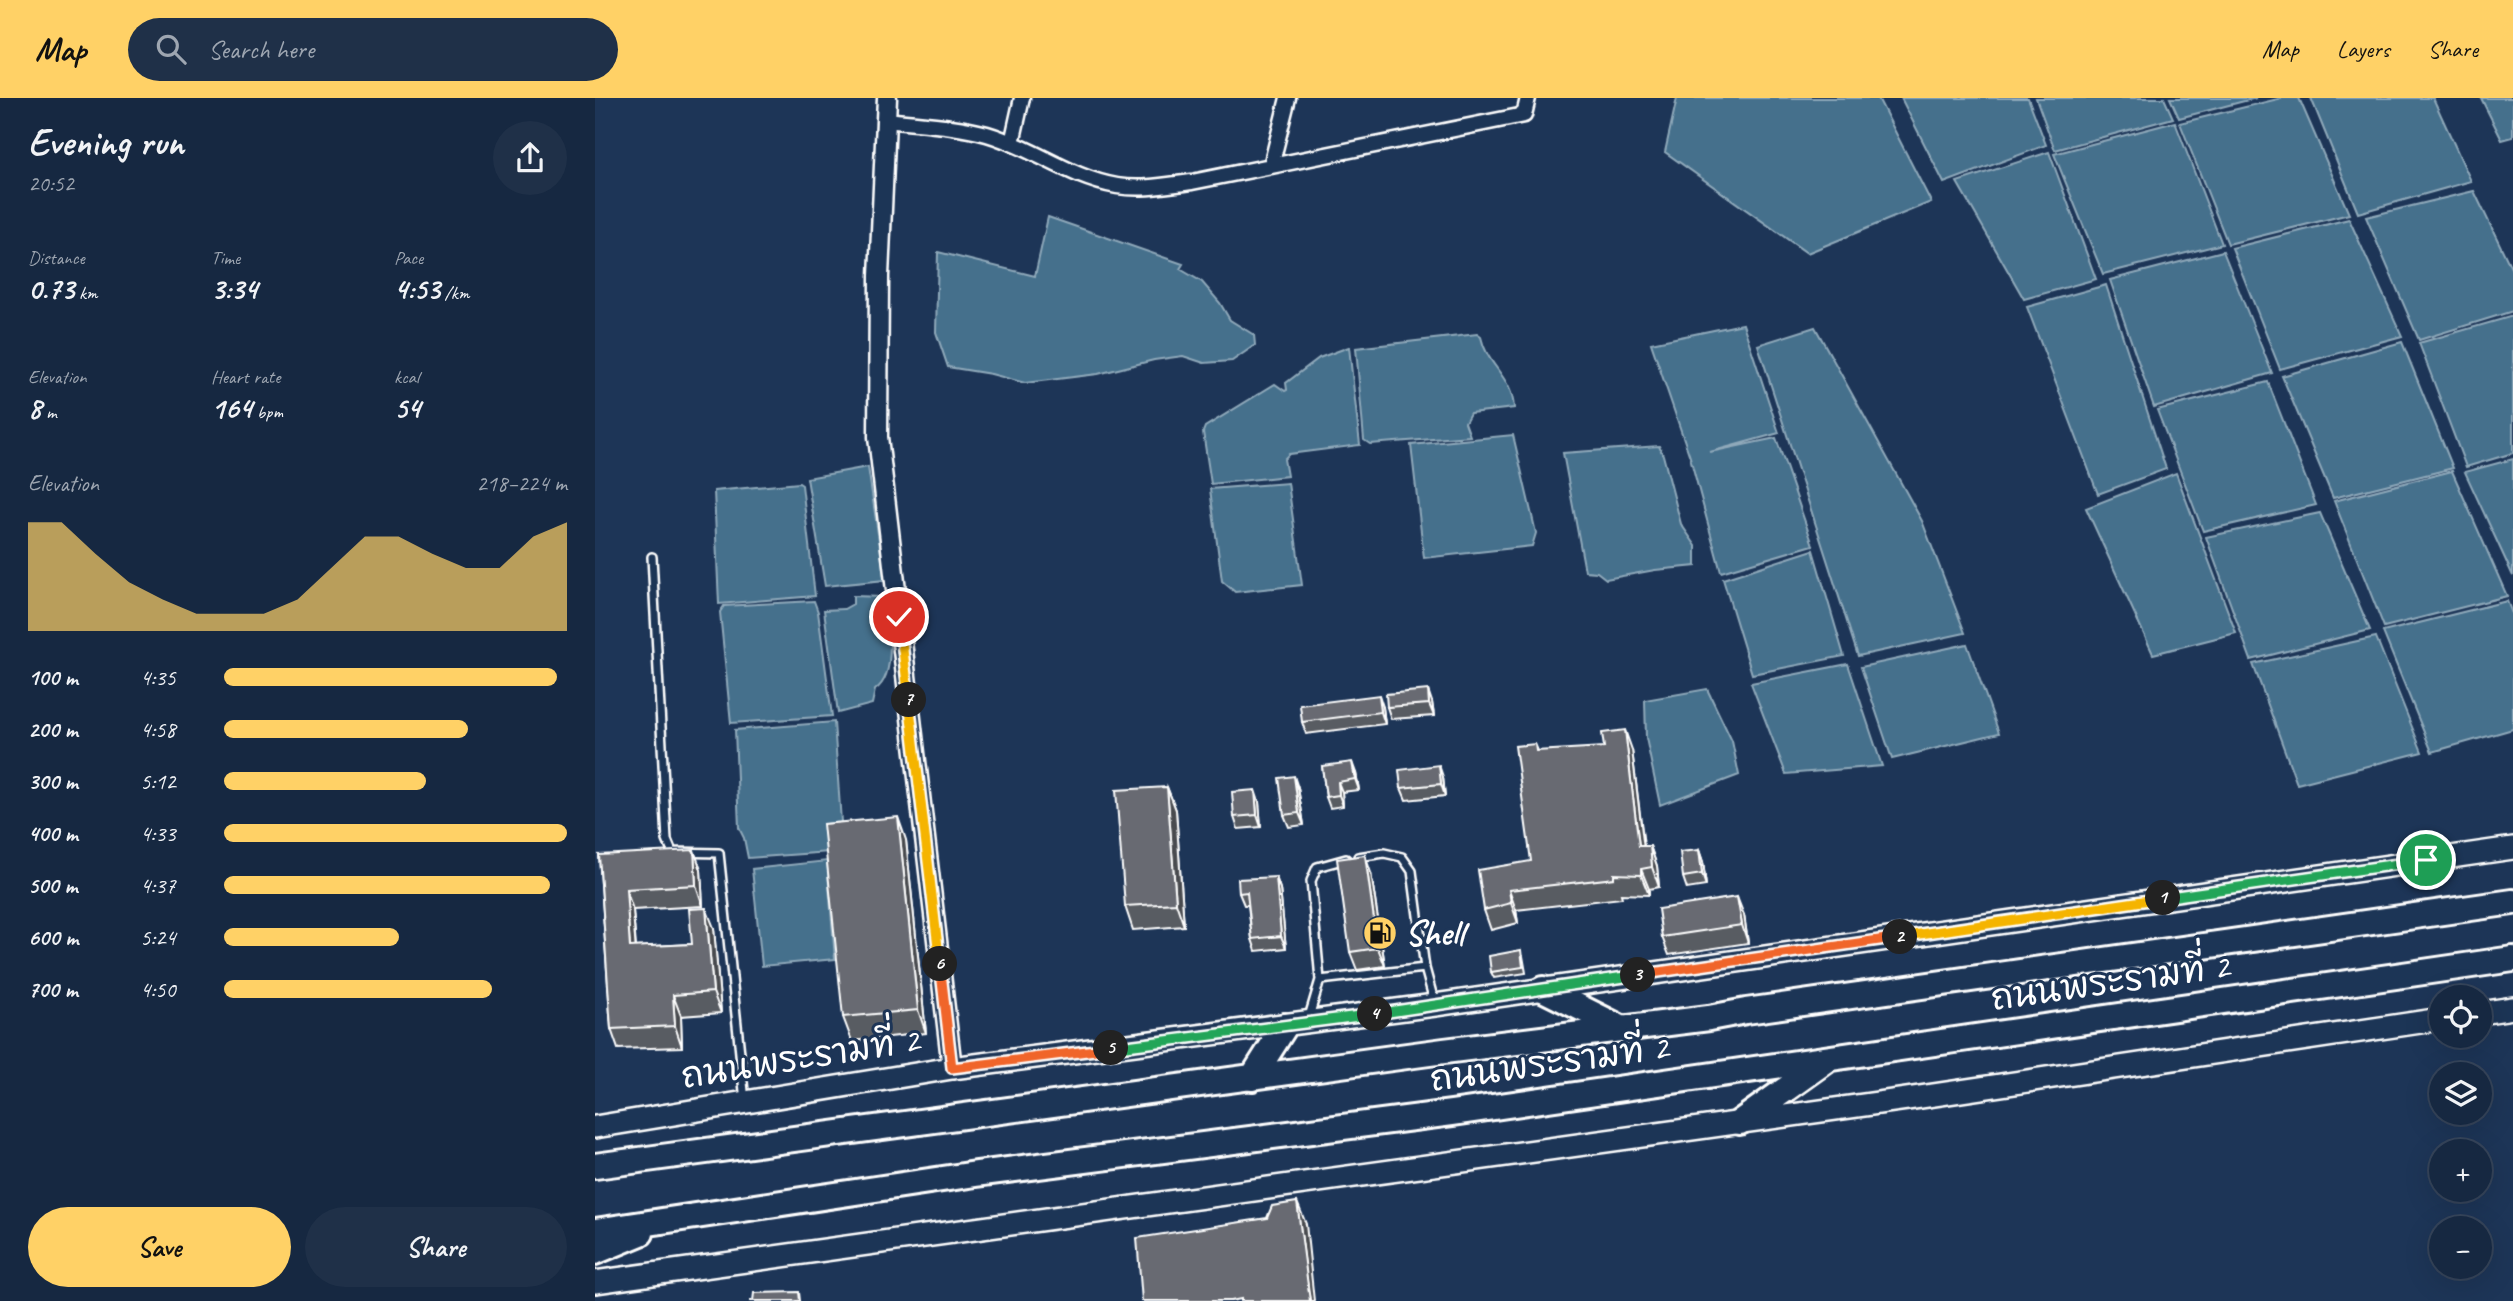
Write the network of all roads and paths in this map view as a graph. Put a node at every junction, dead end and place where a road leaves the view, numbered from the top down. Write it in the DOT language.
graph roads {
  1 [pos="887,98"];
  2 [pos="1023,98"];
  3 [pos="1288,98"];
  4 [pos="1528,98"];
  5 [pos="886,120"];
  6 [pos="1011,143"];
  7 [pos="1271,166"];
  8 [pos="652,557"];
  9 [pos="2513,848"];
  10 [pos="2513,902"];
  11 [pos="2513,959"];
  12 [pos="1425,968"];
  13 [pos="1320,980"];
  14 [pos="1543,989"];
  15 [pos="1435,1005"];
  16 [pos="2513,1008"];
  17 [pos="2492,1011"];
  18 [pos="2429,1021"];
  19 [pos="1296,1024"];
  20 [pos="1623,1029"];
  21 [pos="1831,1058"];
  22 [pos="952,1068"];
  23 [pos="1252,1078"];
  24 [pos="745,1102"];
  25 [pos="1740,1122"];
  26 [pos="595,1127"];
  27 [pos="595,1166"];
  28 [pos="677,1219"];
  29 [pos="595,1231"];
  30 [pos="595,1252"];
  31 [pos="595,1282"];
  1 -- 5 [label="street"];
  2 -- 6 [label="street"];
  3 -- 7 [label="street"];
  4 -- 7 [label="street"];
  5 -- 6 [label="street"];
  5 -- 22 [label="street"];
  6 -- 7 [label="street"];
  8 -- 24 [label="lane"];
  9 -- 14 [label="main road, ถนนพระรามที่ 2"];
  10 -- 20 [label="highway, ถนนพระรามที่ 2"];
  11 -- 21 [label="highway, ถนนพระรามที่ 2"];
  12 -- 13 [label="lane"];
  12 -- 13 [label="lane"];
  12 -- 15 [label="lane"];
  13 -- 19 [label="lane"];
  14 -- 15 [label="main road, ถนนพระรามที่ 2"];
  14 -- 20 [label="highway"];
  15 -- 19 [label="main road, ถนนพระรามที่ 2"];
  16 -- 17 [label="main road"];
  18 -- 25 [label="main road"];
  19 -- 22 [label="main road, ถนนพระรามที่ 2"];
  19 -- 23 [label="highway"];
  20 -- 23 [label="highway, ถนนพระรามที่ 2"];
  21 -- 25 [label="highway"];
  21 -- 28 [label="highway, ถนนพระรามที่ 2"];
  22 -- 24 [label="main road, ถนนพระรามที่ 2"];
  23 -- 27 [label="highway, ถนนพระรามที่ 2"];
  24 -- 26 [label="main road, ถนนพระรามที่ 2"];
  25 -- 31 [label="main road"];
  28 -- 29 [label="highway, ถนนพระรามที่ 2"];
  28 -- 30 [label="highway"];
}
